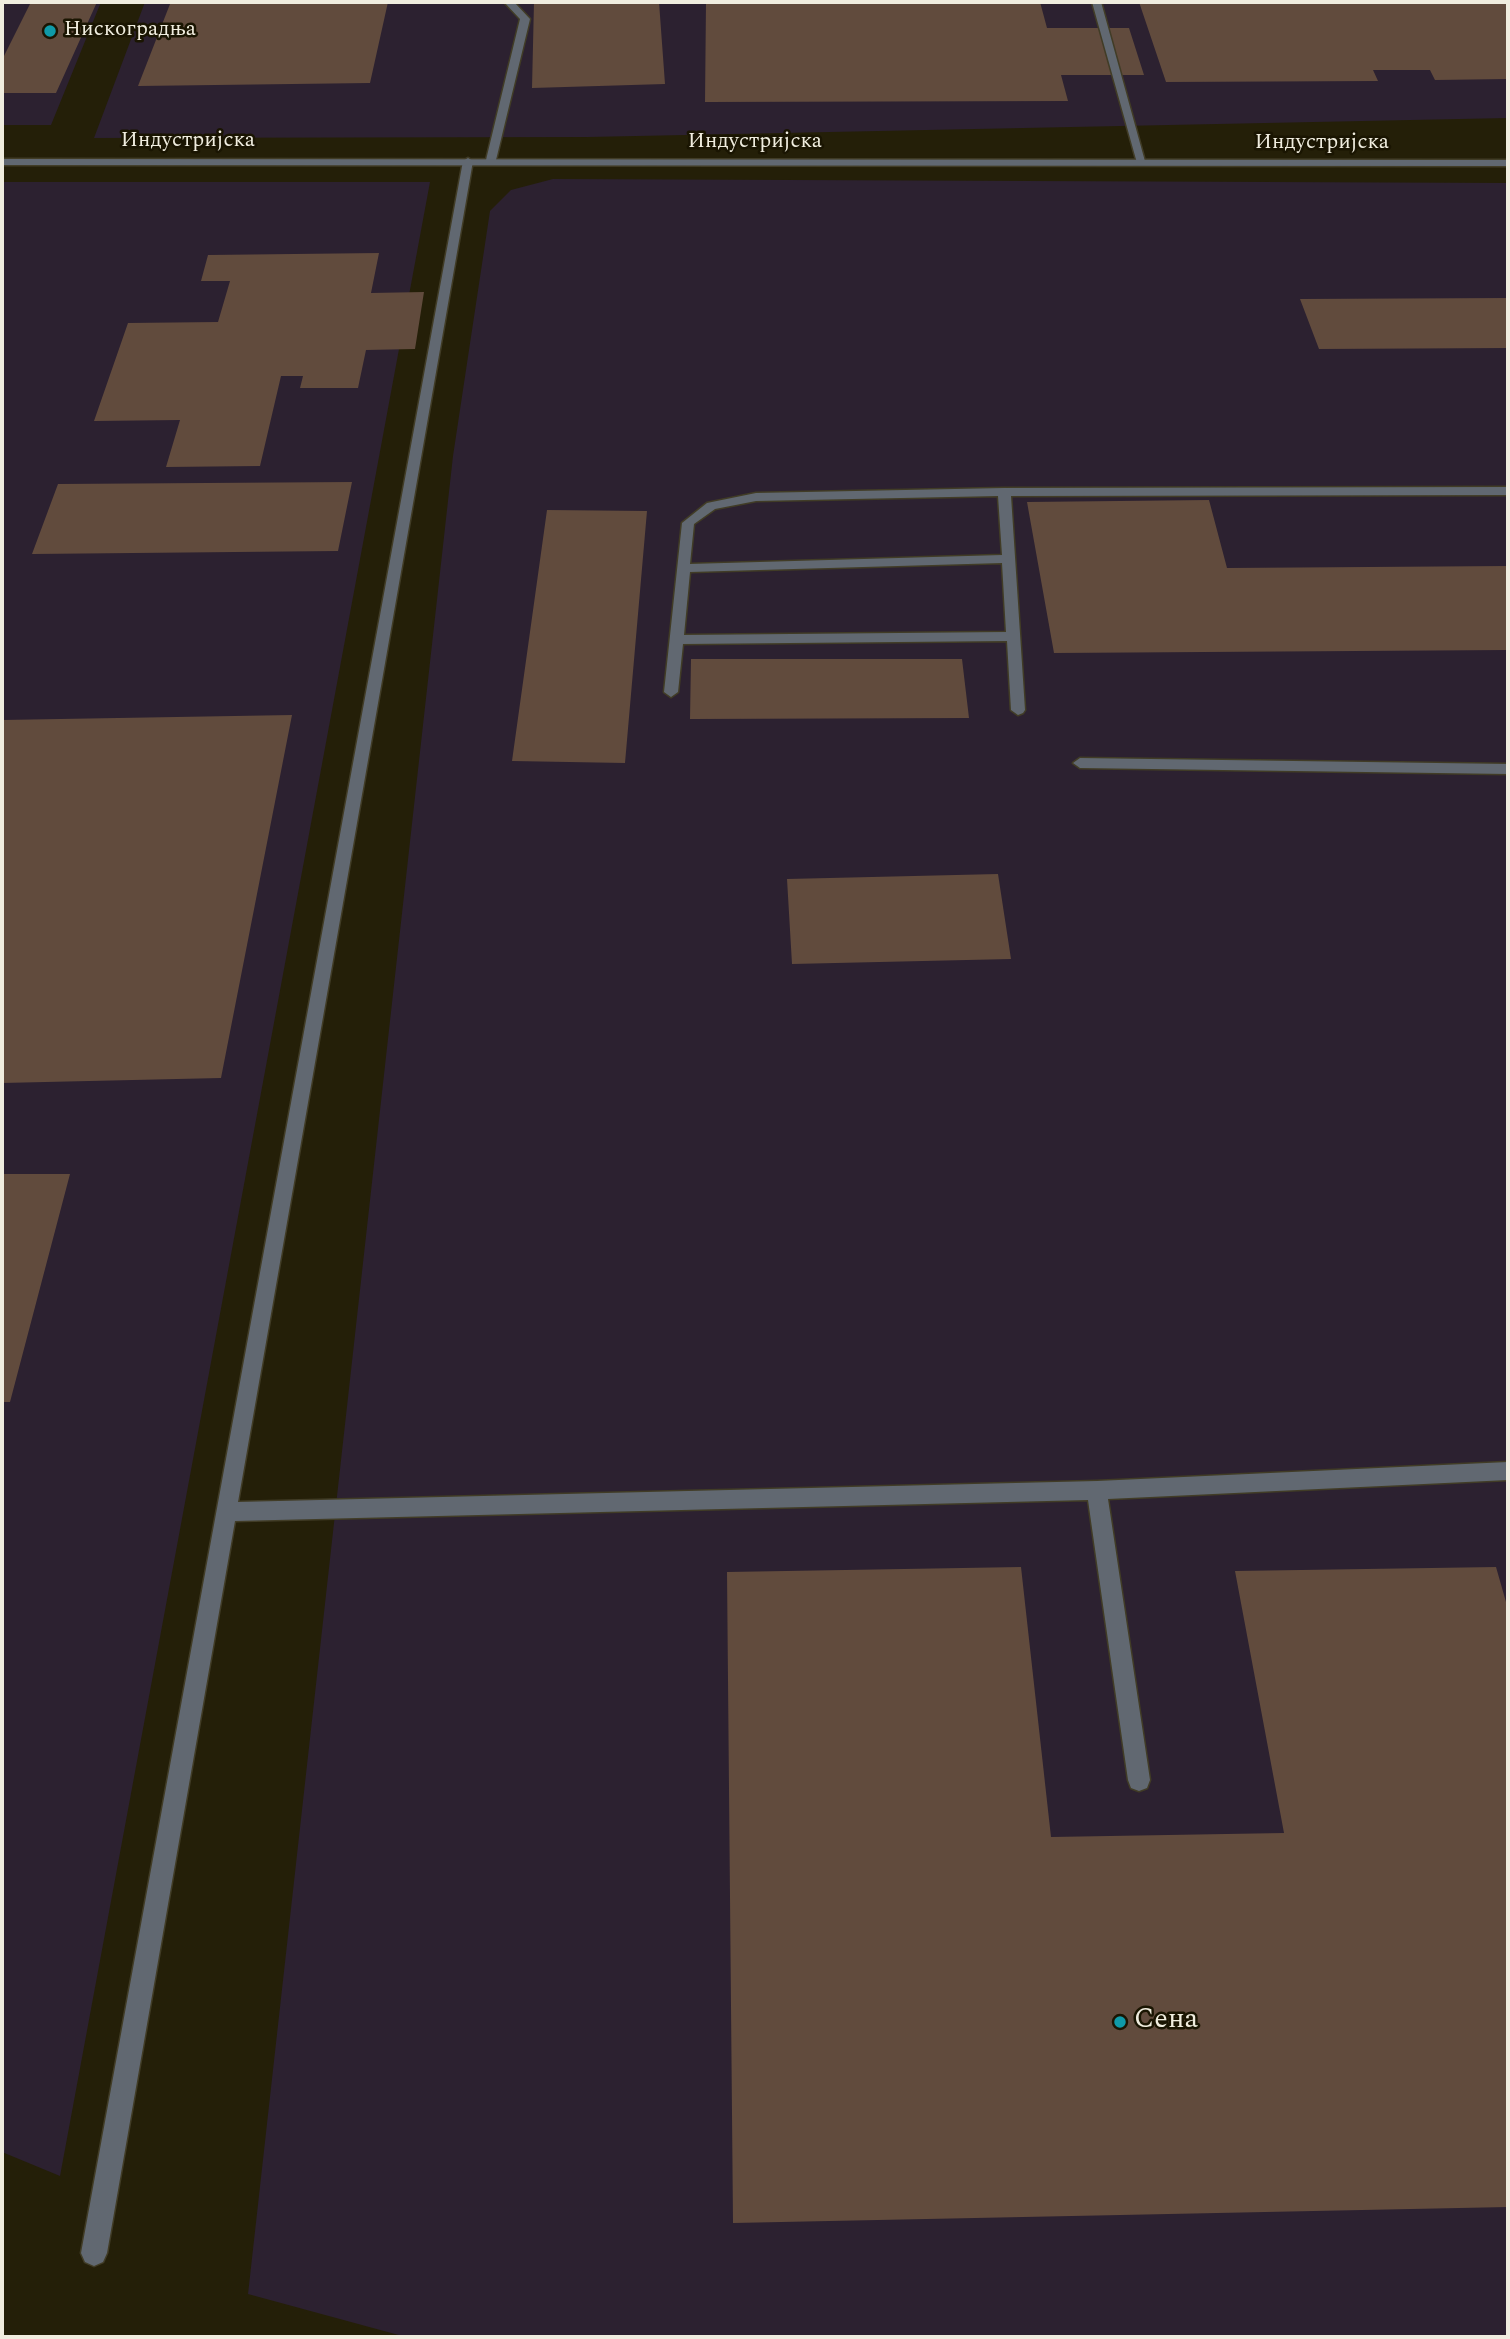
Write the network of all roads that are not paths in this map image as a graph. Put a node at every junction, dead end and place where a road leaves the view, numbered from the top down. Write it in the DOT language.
graph roads {
  1 [pos="509,2"];
  2 [pos="1096,2"];
  3 [pos="491,160"];
  4 [pos="468,161"];
  5 [pos="2,162"];
  6 [pos="1142,163"];
  7 [pos="1508,163"];
  8 [pos="1508,491"];
  9 [pos="1004,492"];
  10 [pos="1009,559"];
  11 [pos="684,568"];
  12 [pos="1014,636"];
  13 [pos="677,640"];
  14 [pos="671,692"];
  15 [pos="1018,710"];
  16 [pos="1080,763"];
  17 [pos="1508,769"];
  18 [pos="1508,1471"];
  19 [pos="1097,1490"];
  20 [pos="227,1512"];
  21 [pos="1139,1780"];
  22 [pos="94,2253"];
  1 -- 3 [label="street"];
  2 -- 6 [label="street"];
  3 -- 4 [label="street, Индустријска"];
  3 -- 6 [label="street, Индустријска"];
  4 -- 5 [label="street, Индустријска"];
  4 -- 20 [label="street"];
  6 -- 7 [label="street, Индустријска"];
  8 -- 9 [label="street"];
  9 -- 10 [label="street"];
  9 -- 11 [label="street"];
  10 -- 11 [label="street"];
  10 -- 12 [label="street"];
  11 -- 13 [label="street"];
  12 -- 13 [label="street"];
  12 -- 15 [label="street"];
  13 -- 14 [label="street"];
  16 -- 17 [label="street"];
  18 -- 19 [label="street"];
  19 -- 20 [label="street"];
  19 -- 21 [label="street"];
  20 -- 22 [label="street"];
}
